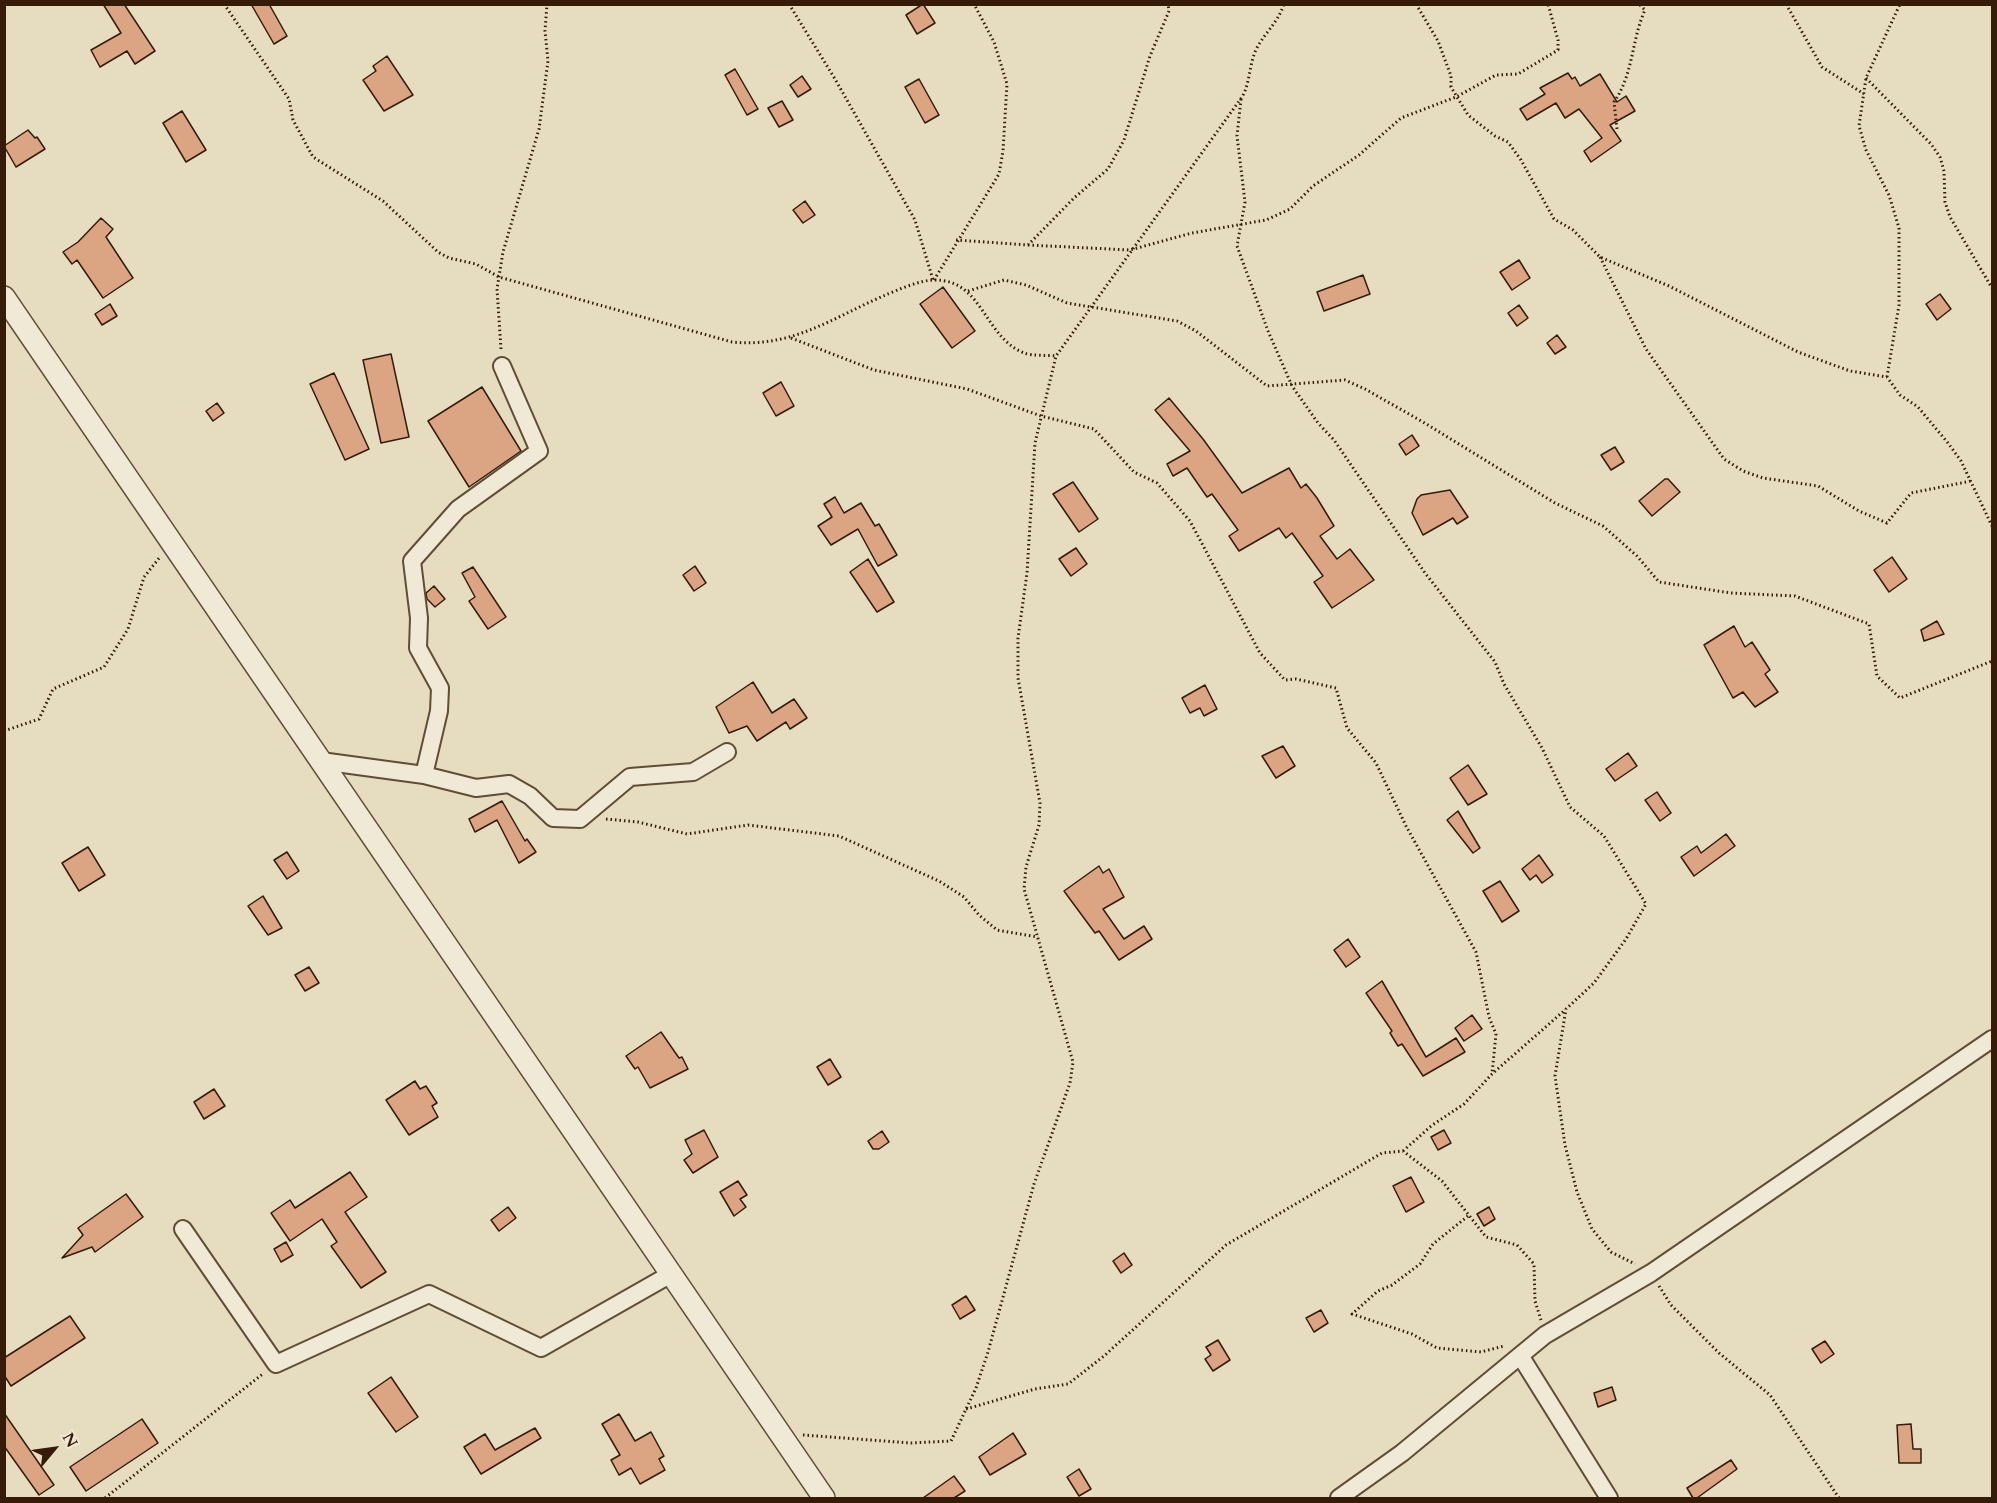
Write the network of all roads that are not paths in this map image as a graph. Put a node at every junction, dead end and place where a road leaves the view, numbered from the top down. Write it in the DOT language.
graph roads {
  1 [pos="4,297"];
  2 [pos="502,366"];
  3 [pos="727,752"];
  4 [pos="321,760"];
  5 [pos="424,775"];
  6 [pos="1992,1039"];
  7 [pos="183,1229"];
  8 [pos="671,1274"];
  9 [pos="1517,1350"];
  10 [pos="824,1498"];
  11 [pos="1339,1498"];
  12 [pos="1609,1498"];
  1 -- 4 [label="street"];
  2 -- 5 [label="street"];
  3 -- 5 [label="street"];
  4 -- 5 [label="street"];
  4 -- 8 [label="street"];
  6 -- 9 [label="street"];
  7 -- 8 [label="street"];
  8 -- 10 [label="street"];
  9 -- 11 [label="street"];
  9 -- 12 [label="street"];
}
